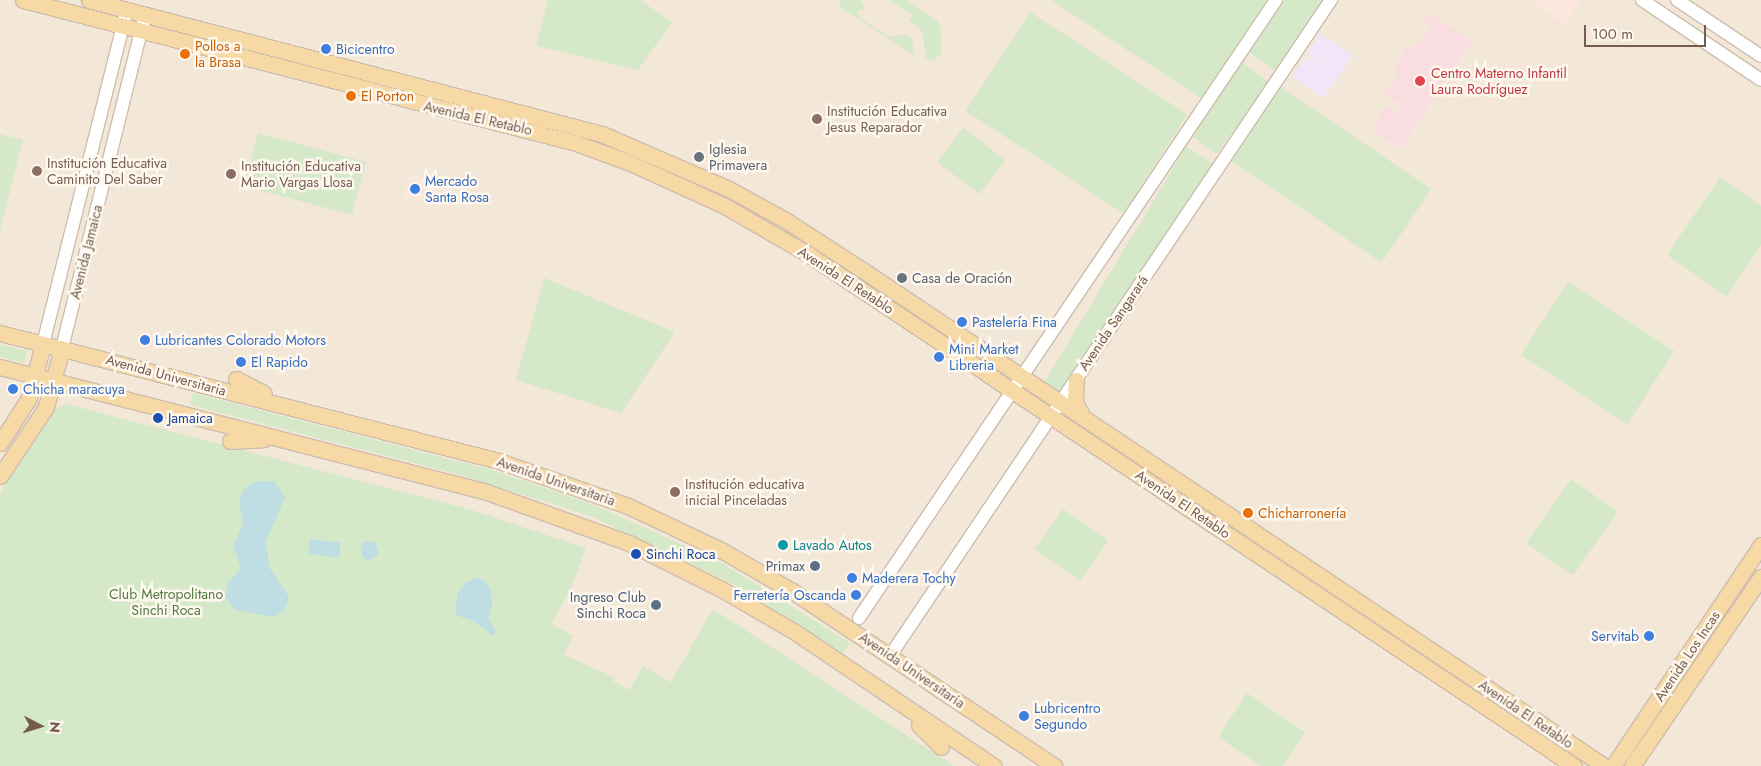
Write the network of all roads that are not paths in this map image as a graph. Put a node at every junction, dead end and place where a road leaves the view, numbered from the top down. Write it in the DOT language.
graph roads {
  1 [pos="23,0"];
  2 [pos="89,0"];
  3 [pos="1276,0"];
  4 [pos="1332,0"];
  5 [pos="1642,0"];
  6 [pos="1677,0"];
  7 [pos="128,10"];
  8 [pos="144,15"];
  9 [pos="123,27"];
  10 [pos="140,32"];
  11 [pos="1761,56"];
  12 [pos="1761,80"];
  13 [pos="68,246"];
  14 [pos="86,251"];
  15 [pos="0,332"];
  16 [pos="43,344"];
  17 [pos="62,348"];
  18 [pos="0,367"];
  19 [pos="36,376"];
  20 [pos="1024,376"];
  21 [pos="236,379"];
  22 [pos="1076,380"];
  23 [pos="54,381"];
  24 [pos="1014,391"];
  25 [pos="1061,401"];
  26 [pos="292,408"];
  27 [pos="1051,416"];
  28 [pos="1083,417"];
  29 [pos="275,438"];
  30 [pos="230,441"];
  31 [pos="0,443"];
  32 [pos="0,476"];
  33 [pos="1761,545"];
  34 [pos="1761,577"];
  35 [pos="859,618"];
  36 [pos="896,647"];
  37 [pos="898,701"];
  38 [pos="941,747"];
  39 [pos="994,766"];
  40 [pos="1054,766"];
  41 [pos="1574,766"];
  42 [pos="1604,766"];
  43 [pos="1613,766"];
  44 [pos="1632,766"];
  1 -- 9 [label="main road, Avenida El Retablo"];
  2 -- 7 [label="main road, Avenida El Retablo"];
  3 -- 20 [label="street"];
  4 -- 22 [label="street, Avenida Sangarará"];
  5 -- 12 [label="street"];
  6 -- 11 [label="street"];
  7 -- 8 [label="main road, Avenida El Retablo"];
  7 -- 9 [label="street, Avenida Jamaica"];
  8 -- 10 [label="street, Avenida Jamaica"];
  8 -- 20 [label="main road, Avenida El Retablo"];
  9 -- 10 [label="main road, Avenida El Retablo"];
  9 -- 13 [label="street, Avenida Jamaica"];
  10 -- 14 [label="street, Avenida Jamaica"];
  10 -- 24 [label="main road, Avenida El Retablo"];
  13 -- 14 [label="street"];
  13 -- 16 [label="street, Avenida Jamaica"];
  14 -- 17 [label="street, Avenida Jamaica"];
  15 -- 16 [label="main road, Avenida Universitaria"];
  16 -- 17 [label="main road, Avenida Universitaria"];
  16 -- 19 [label="main road, Avenida Jamaica"];
  17 -- 23 [label="main road, Avenida Jamaica"];
  17 -- 26 [label="main road, Avenida Universitaria"];
  18 -- 19 [label="main road"];
  19 -- 23 [label="main road"];
  19 -- 31 [label="main road, Avenida Jamaica"];
  20 -- 24 [label="street"];
  20 -- 25 [label="main road, Avenida El Retablo"];
  21 -- 26 [label="main road"];
  22 -- 25 [label="street, Avenida Sangarará"];
  22 -- 28 [label="main road"];
  23 -- 29 [label="main road"];
  23 -- 32 [label="main road, Avenida Jamaica"];
  24 -- 27 [label="main road, Avenida El Retablo"];
  24 -- 35 [label="street"];
  25 -- 27 [label="street, Avenida Sangarará"];
  25 -- 28 [label="main road, Avenida El Retablo"];
  26 -- 40 [label="main road, Avenida Universitaria"];
  27 -- 36 [label="street, Avenida Sangarará"];
  27 -- 41 [label="main road, Avenida El Retablo"];
  28 -- 42 [label="main road, Avenida El Retablo"];
  29 -- 30 [label="main road"];
  29 -- 37 [label="main road"];
  33 -- 43 [label="main road, Avenida Los Incas"];
  34 -- 44 [label="main road, Avenida Los Incas"];
  37 -- 38 [label="main road"];
  37 -- 39 [label="main road"];
}
